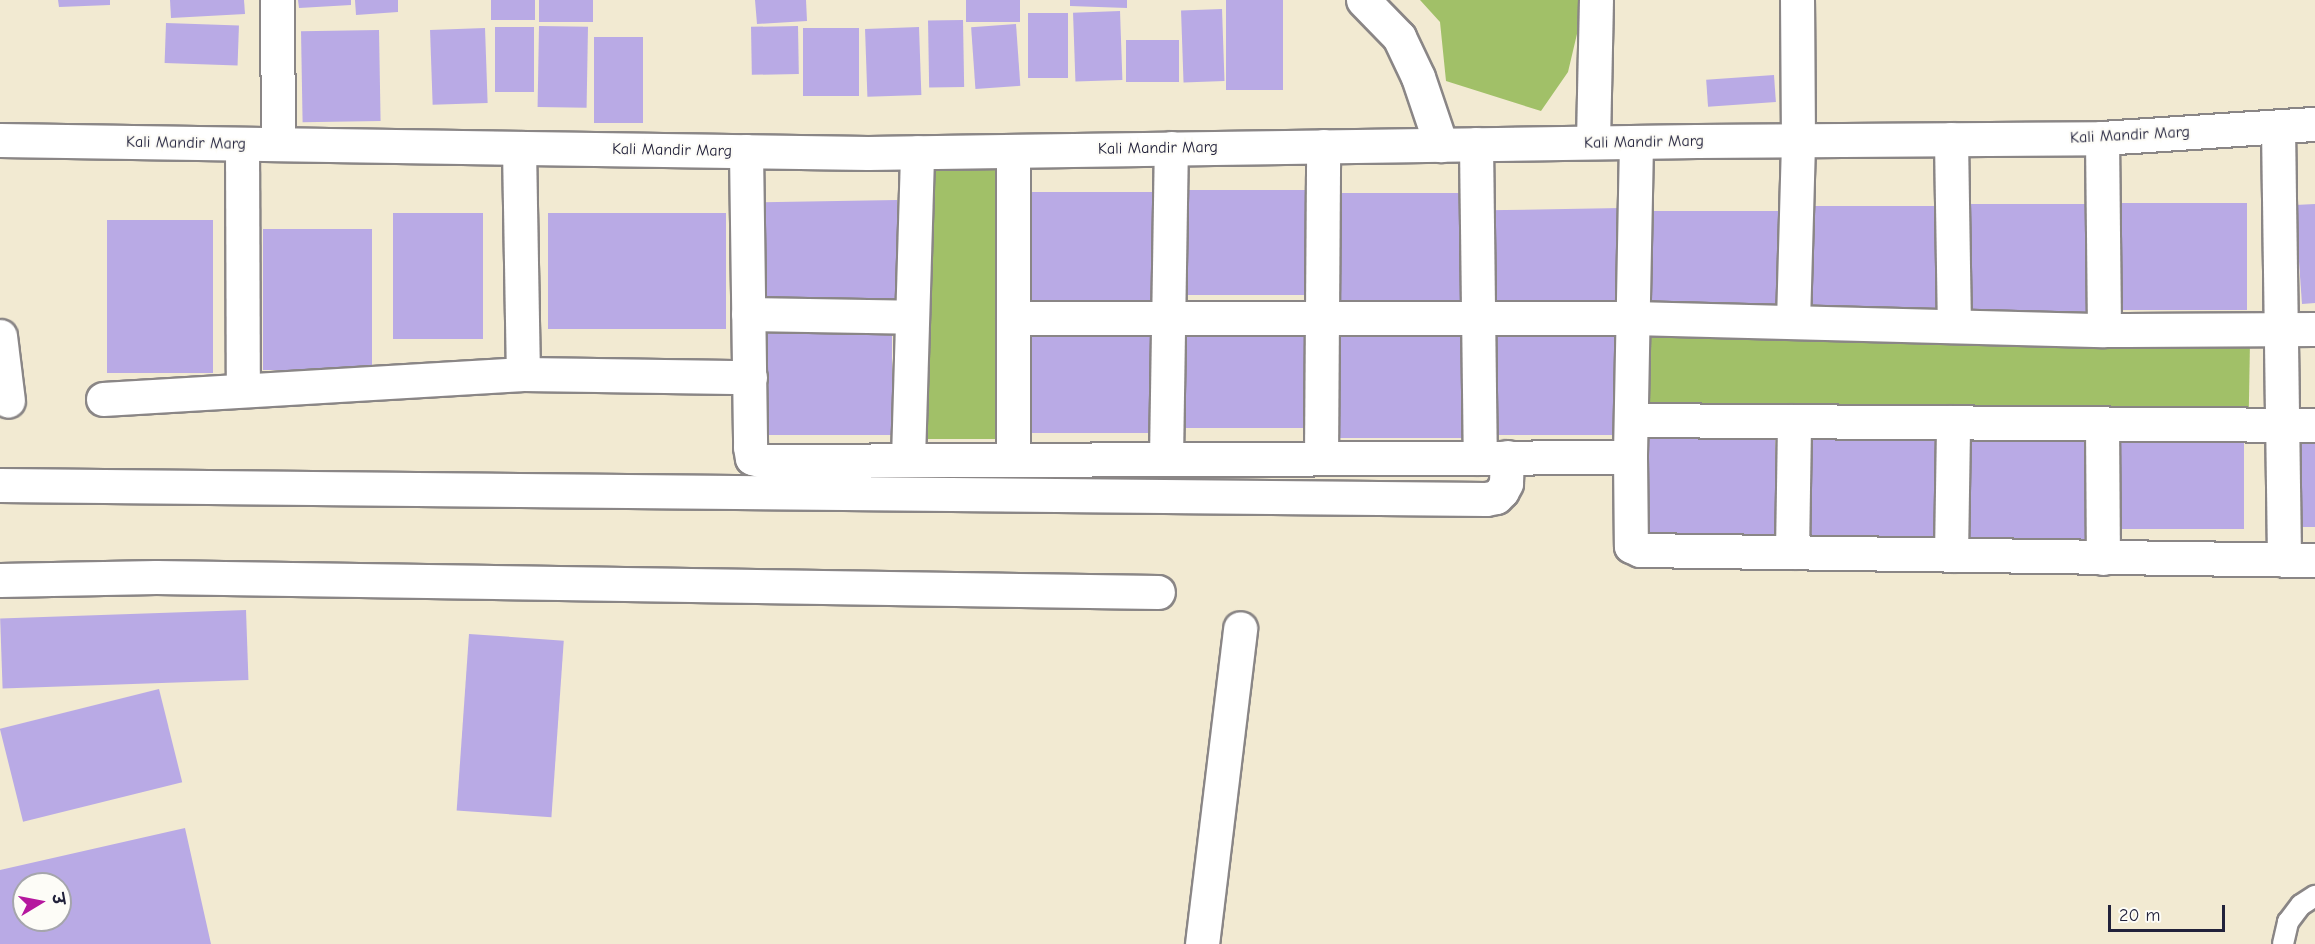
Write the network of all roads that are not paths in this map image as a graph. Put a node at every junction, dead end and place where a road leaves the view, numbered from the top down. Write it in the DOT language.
graph roads {
  1 [pos="277,0"];
  2 [pos="1363,0"];
  3 [pos="1596,0"];
  4 [pos="1797,0"];
  5 [pos="2315,124"];
  6 [pos="2278,128"];
  7 [pos="2102,138"];
  8 [pos="1951,139"];
  9 [pos="0,140"];
  10 [pos="1798,140"];
  11 [pos="1593,142"];
  12 [pos="1636,142"];
  13 [pos="242,144"];
  14 [pos="278,144"];
  15 [pos="1476,144"];
  16 [pos="1441,145"];
  17 [pos="1323,146"];
  18 [pos="519,148"];
  19 [pos="1171,148"];
  20 [pos="1013,151"];
  21 [pos="746,152"];
  22 [pos="917,153"];
  23 [pos="748,314"];
  24 [pos="912,317"];
  25 [pos="1013,318"];
  26 [pos="1168,318"];
  27 [pos="1322,318"];
  28 [pos="1479,318"];
  29 [pos="1633,318"];
  30 [pos="1793,322"];
  31 [pos="1954,326"];
  32 [pos="2315,329"];
  33 [pos="2104,330"];
  34 [pos="2282,331"];
  35 [pos="0,336"];
  36 [pos="523,374"];
  37 [pos="750,377"];
  38 [pos="243,390"];
  39 [pos="103,399"];
  40 [pos="8,401"];
  41 [pos="1630,420"];
  42 [pos="1794,421"];
  43 [pos="1953,422"];
  44 [pos="2102,423"];
  45 [pos="2299,425"];
  46 [pos="1630,457"];
  47 [pos="1166,458"];
  48 [pos="1321,458"];
  49 [pos="1494,458"];
  50 [pos="908,459"];
  51 [pos="1013,459"];
  52 [pos="0,484"];
  53 [pos="1792,552"];
  54 [pos="1951,555"];
  55 [pos="2103,558"];
  56 [pos="2299,560"];
  57 [pos="0,580"];
  58 [pos="1158,592"];
  59 [pos="1240,628"];
  60 [pos="2315,896"];
  61 [pos="1202,944"];
  62 [pos="2283,944"];
  1 -- 14 [label="street"];
  2 -- 16 [label="street"];
  3 -- 11 [label="street"];
  4 -- 10 [label="street"];
  5 -- 6 [label="street, Kali Mandir Marg"];
  6 -- 7 [label="street, Kali Mandir Marg"];
  6 -- 34 [label="street"];
  7 -- 8 [label="street, Kali Mandir Marg"];
  7 -- 33 [label="street"];
  8 -- 10 [label="street, Kali Mandir Marg"];
  8 -- 31 [label="street"];
  9 -- 13 [label="street, Kali Mandir Marg"];
  10 -- 12 [label="street, Kali Mandir Marg"];
  10 -- 30 [label="street"];
  11 -- 12 [label="street, Kali Mandir Marg"];
  11 -- 15 [label="street, Kali Mandir Marg"];
  12 -- 29 [label="street"];
  13 -- 14 [label="street, Kali Mandir Marg"];
  13 -- 38 [label="street"];
  14 -- 18 [label="street, Kali Mandir Marg"];
  15 -- 16 [label="street, Kali Mandir Marg"];
  15 -- 28 [label="street"];
  16 -- 17 [label="street, Kali Mandir Marg"];
  17 -- 19 [label="street, Kali Mandir Marg"];
  17 -- 27 [label="street"];
  18 -- 21 [label="street, Kali Mandir Marg"];
  18 -- 36 [label="street"];
  19 -- 20 [label="street, Kali Mandir Marg"];
  19 -- 26 [label="street"];
  20 -- 22 [label="street, Kali Mandir Marg"];
  20 -- 25 [label="street"];
  21 -- 22 [label="street, Kali Mandir Marg"];
  21 -- 23 [label="street"];
  22 -- 24 [label="street"];
  23 -- 24 [label="street"];
  23 -- 37 [label="street"];
  24 -- 50 [label="street"];
  25 -- 26 [label="street"];
  25 -- 51 [label="street"];
  26 -- 27 [label="street"];
  26 -- 47 [label="street"];
  27 -- 28 [label="street"];
  27 -- 48 [label="street"];
  28 -- 29 [label="street"];
  28 -- 49 [label="street"];
  29 -- 30 [label="street"];
  29 -- 41 [label="street"];
  30 -- 31 [label="street"];
  31 -- 33 [label="street"];
  32 -- 34 [label="street"];
  33 -- 34 [label="street"];
  34 -- 45 [label="street"];
  35 -- 40 [label="street"];
  36 -- 37 [label="street"];
  36 -- 38 [label="street"];
  37 -- 50 [label="street"];
  38 -- 39 [label="street"];
  41 -- 42 [label="street"];
  41 -- 46 [label="street"];
  42 -- 43 [label="street"];
  42 -- 53 [label="street"];
  43 -- 44 [label="street"];
  43 -- 54 [label="street"];
  44 -- 45 [label="street"];
  44 -- 55 [label="street"];
  45 -- 56 [label="street"];
  46 -- 49 [label="street"];
  46 -- 53 [label="street"];
  47 -- 48 [label="street"];
  47 -- 51 [label="street"];
  48 -- 49 [label="street"];
  49 -- 52 [label="street"];
  50 -- 51 [label="street"];
  53 -- 54 [label="street"];
  54 -- 55 [label="street"];
  55 -- 56 [label="street"];
  57 -- 58 [label="street"];
  59 -- 61 [label="street"];
  60 -- 62 [label="lane"];
}
